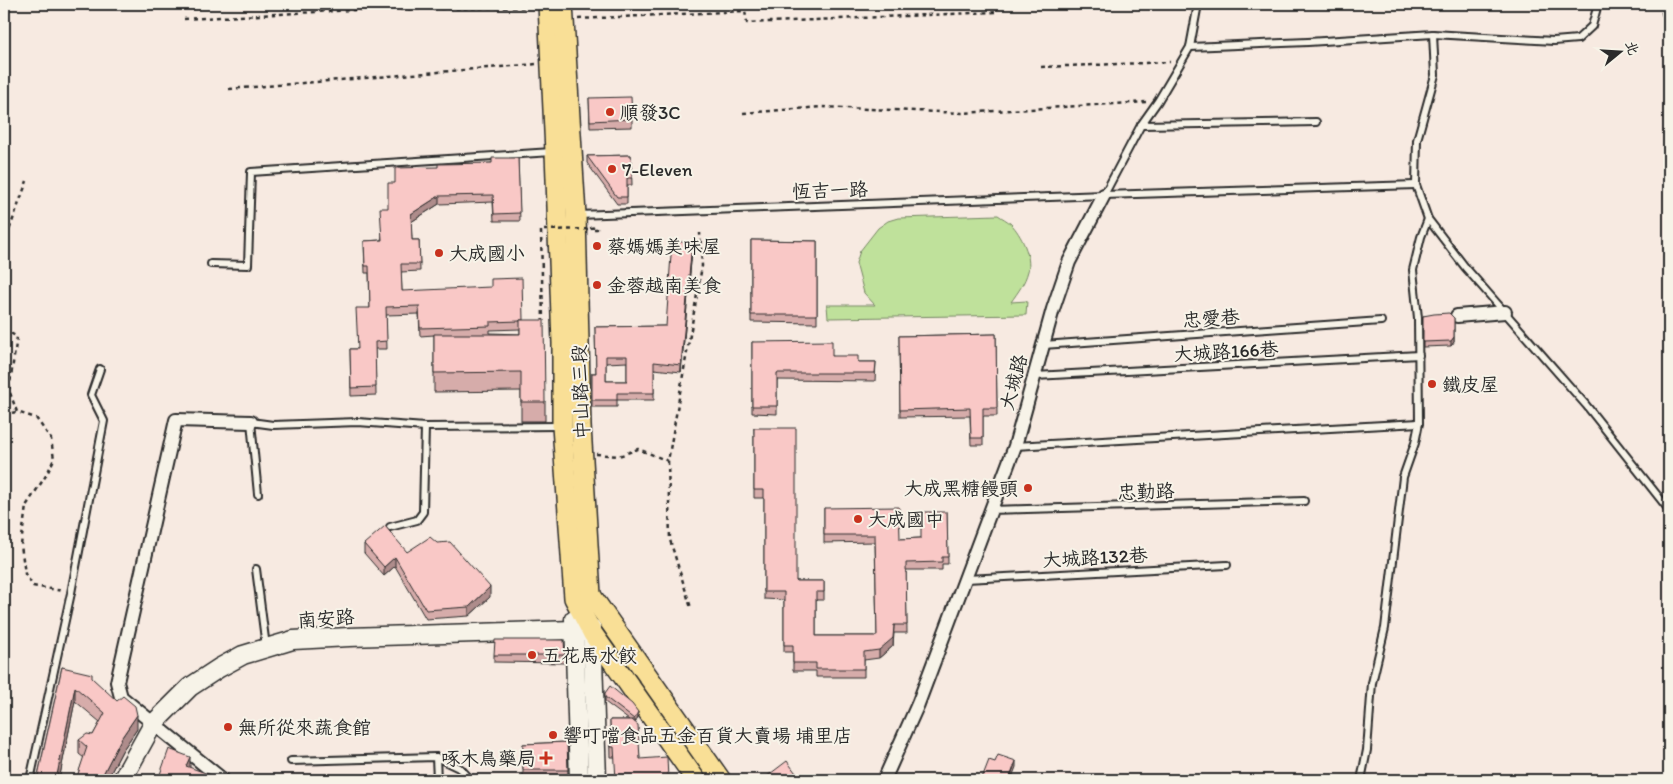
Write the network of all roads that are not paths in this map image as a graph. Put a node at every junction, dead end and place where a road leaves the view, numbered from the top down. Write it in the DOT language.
graph roads {
  1 [pos="1198,4"];
  2 [pos="1598,4"];
  3 [pos="556,8"];
  4 [pos="1433,34"];
  5 [pos="1190,47"];
  6 [pos="1316,122"];
  7 [pos="1141,125"];
  8 [pos="555,152"];
  9 [pos="1416,185"];
  10 [pos="1104,195"];
  11 [pos="576,215"];
  12 [pos="557,216"];
  13 [pos="1428,219"];
  14 [pos="211,264"];
  15 [pos="1505,312"];
  16 [pos="1457,316"];
  17 [pos="1381,321"];
  18 [pos="1043,344"];
  19 [pos="1419,355"];
  20 [pos="100,369"];
  21 [pos="1035,376"];
  22 [pos="251,422"];
  23 [pos="1419,423"];
  24 [pos="572,426"];
  25 [pos="425,427"];
  26 [pos="1015,446"];
  27 [pos="258,494"];
  28 [pos="1304,501"];
  29 [pos="990,510"];
  30 [pos="1669,510"];
  31 [pos="390,527"];
  32 [pos="1227,565"];
  33 [pos="256,568"];
  34 [pos="966,579"];
  35 [pos="583,597"];
  36 [pos="584,632"];
  37 [pos="266,648"];
  38 [pos="153,724"];
  39 [pos="436,757"];
  40 [pos="291,761"];
  41 [pos="30,780"];
  42 [pos="122,780"];
  43 [pos="223,780"];
  44 [pos="437,780"];
  45 [pos="471,780"];
  46 [pos="579,780"];
  47 [pos="597,780"];
  48 [pos="696,780"];
  49 [pos="721,780"];
  50 [pos="884,780"];
  51 [pos="1361,780"];
  1 -- 5 [label="lane, 大城路"];
  2 -- 4 [label="lane"];
  3 -- 8 [label="main road, 中山路三段"];
  3 -- 11 [label="main road, 中山路三段"];
  4 -- 5 [label="lane"];
  4 -- 9 [label="lane"];
  5 -- 7 [label="lane, 大城路"];
  6 -- 7 [label="lane"];
  7 -- 10 [label="lane, 大城路"];
  8 -- 12 [label="main road, 中山路三段"];
  8 -- 14 [label="lane"];
  9 -- 10 [label="lane, 恆吉一路"];
  9 -- 13 [label="lane"];
  10 -- 11 [label="lane, 恆吉一路"];
  10 -- 18 [label="street, 大城路"];
  11 -- 12 [label="lane, 恆吉一路"];
  11 -- 24 [label="main road, 中山路三段"];
  12 -- 24 [label="main road, 中山路三段"];
  13 -- 15 [label="lane"];
  13 -- 19 [label="lane"];
  15 -- 16 [label="street"];
  15 -- 30 [label="lane"];
  17 -- 18 [label="lane, 忠愛巷"];
  18 -- 21 [label="street, 大城路"];
  19 -- 21 [label="lane, 大城路166巷"];
  19 -- 23 [label="lane"];
  20 -- 41 [label="lane"];
  21 -- 26 [label="street, 大城路"];
  22 -- 25 [label="lane"];
  22 -- 27 [label="lane"];
  22 -- 38 [label="street"];
  23 -- 26 [label="lane"];
  23 -- 51 [label="lane"];
  24 -- 25 [label="lane"];
  24 -- 35 [label="main road, 中山路三段"];
  24 -- 35 [label="main road, 中山路三段"];
  25 -- 31 [label="lane"];
  26 -- 29 [label="street, 大城路"];
  28 -- 29 [label="lane, 忠勤路"];
  29 -- 34 [label="street, 大城路"];
  32 -- 34 [label="lane, 大城路132巷"];
  33 -- 37 [label="lane"];
  34 -- 50 [label="street, 大城路"];
  35 -- 36 [label="main road"];
  35 -- 49 [label="main road"];
  36 -- 37 [label="street, 南安路"];
  36 -- 46 [label="street"];
  36 -- 47 [label="street"];
  36 -- 48 [label="main road"];
  37 -- 38 [label="street, 南安路"];
  38 -- 42 [label="street, 南安路"];
  38 -- 43 [label="street"];
  39 -- 40 [label="lane"];
  39 -- 44 [label="lane"];
  39 -- 45 [label="lane"];
}
